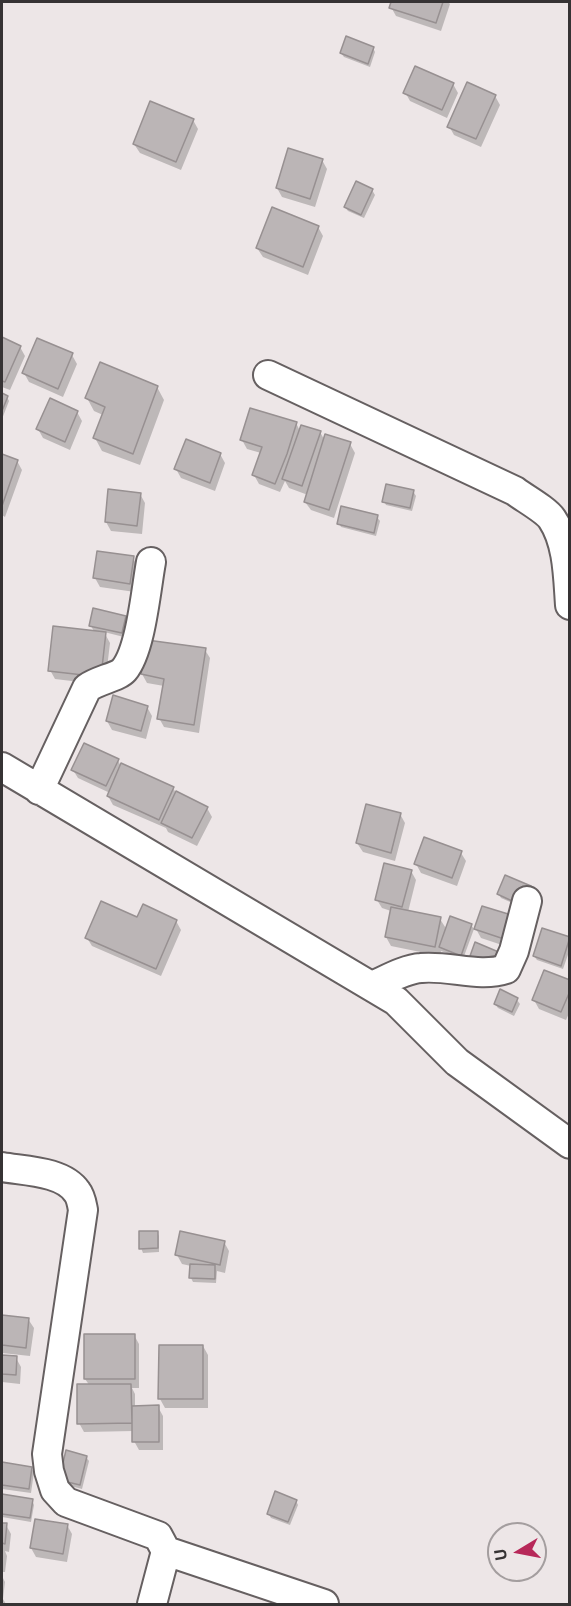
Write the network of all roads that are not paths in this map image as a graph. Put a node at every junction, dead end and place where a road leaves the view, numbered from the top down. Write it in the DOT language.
graph roads {
  1 [pos="268,375"];
  2 [pos="151,562"];
  3 [pos="570,605"];
  4 [pos="2,767"];
  5 [pos="39,790"];
  6 [pos="527,901"];
  7 [pos="372,986"];
  8 [pos="570,1144"];
  9 [pos="2,1167"];
  10 [pos="166,1551"];
  11 [pos="152,1605"];
  12 [pos="324,1605"];
  1 -- 3 [label="street"];
  2 -- 5 [label="street"];
  4 -- 5 [label="street"];
  5 -- 7 [label="street"];
  6 -- 7 [label="street"];
  7 -- 8 [label="street"];
  9 -- 10 [label="street"];
  10 -- 11 [label="street"];
  10 -- 12 [label="street"];
}
